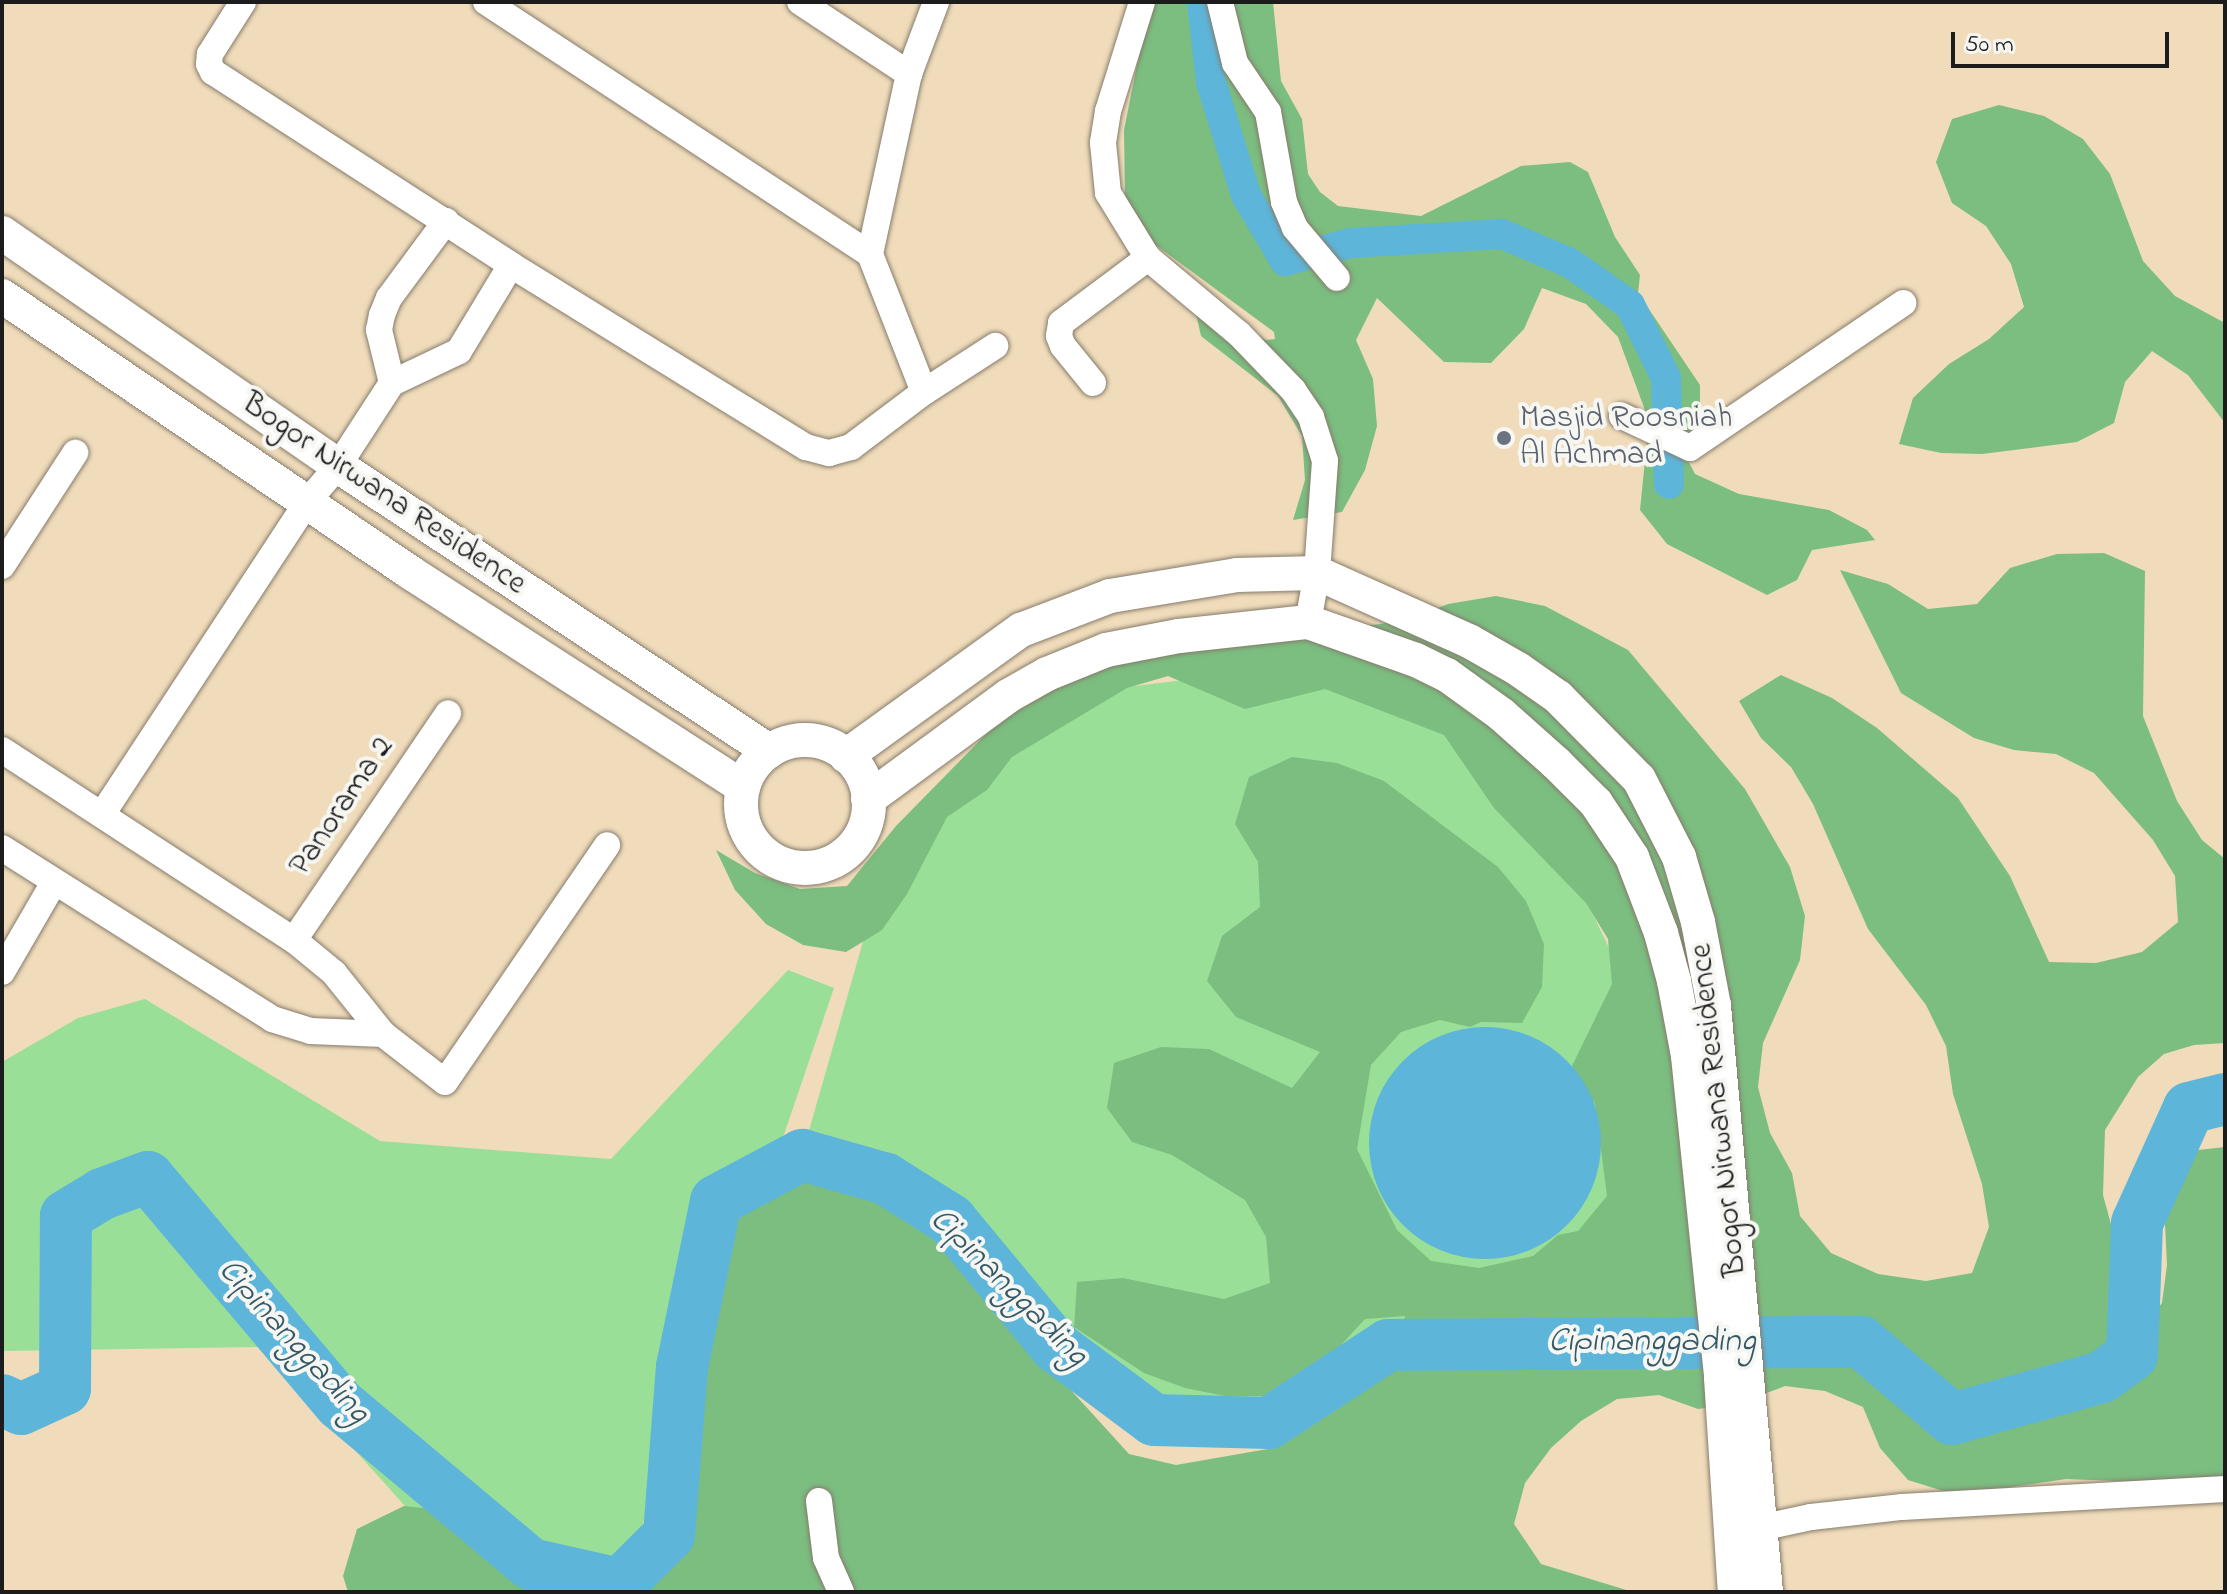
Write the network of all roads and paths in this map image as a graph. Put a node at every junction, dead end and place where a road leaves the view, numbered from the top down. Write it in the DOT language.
graph roads {
  1 [pos="243,2"];
  2 [pos="486,2"];
  3 [pos="800,2"];
  4 [pos="936,2"];
  5 [pos="1142,2"];
  6 [pos="1220,2"];
  7 [pos="909,74"];
  8 [pos="446,221"];
  9 [pos="2,233"];
  10 [pos="870,254"];
  11 [pos="1148,258"];
  12 [pos="511,265"];
  13 [pos="1337,278"];
  14 [pos="2,296"];
  15 [pos="1903,303"];
  16 [pos="995,346"];
  17 [pos="392,383"];
  18 [pos="1093,383"];
  19 [pos="924,392"];
  20 [pos="1622,416"];
  21 [pos="75,453"];
  22 [pos="338,466"];
  23 [pos="307,502"];
  24 [pos="2,566"];
  25 [pos="1317,573"];
  26 [pos="1308,622"];
  27 [pos="448,713"];
  28 [pos="2,750"];
  29 [pos="769,751"];
  30 [pos="846,756"];
  31 [pos="743,787"];
  32 [pos="868,799"];
  33 [pos="103,813"];
  34 [pos="607,845"];
  35 [pos="2,848"];
  36 [pos="53,884"];
  37 [pos="294,940"];
  38 [pos="2,972"];
  39 [pos="383,1034"];
  40 [pos="1728,1307"];
  41 [pos="1734,1376"];
  42 [pos="2225,1489"];
  43 [pos="819,1501"];
  44 [pos="1760,1528"];
  45 [pos="841,1592"];
  46 [pos="1735,1592"];
  47 [pos="1766,1592"];
  1 -- 8 [label="street"];
  2 -- 10 [label="street"];
  3 -- 7 [label="street"];
  4 -- 7 [label="street"];
  5 -- 11 [label="street"];
  6 -- 13 [label="street"];
  7 -- 10 [label="street"];
  8 -- 12 [label="street"];
  8 -- 17 [label="street"];
  9 -- 22 [label="street, Bogor Nirwana Residence"];
  10 -- 19 [label="street"];
  11 -- 18 [label="street"];
  11 -- 25 [label="street"];
  12 -- 17 [label="street"];
  12 -- 19 [label="street"];
  14 -- 23 [label="street, Bogor Nirwana Residence"];
  15 -- 20 [label="street"];
  16 -- 19 [label="street"];
  17 -- 22 [label="street"];
  21 -- 24 [label="street"];
  22 -- 23 [label="street"];
  22 -- 29 [label="street, Bogor Nirwana Residence"];
  23 -- 31 [label="street, Bogor Nirwana Residence"];
  23 -- 33 [label="street"];
  25 -- 26 [label="street"];
  25 -- 30 [label="street, Bogor Nirwana Residence"];
  25 -- 40 [label="street, Bogor Nirwana Residence"];
  26 -- 32 [label="street, Bogor Nirwana Residence"];
  26 -- 40 [label="street, Bogor Nirwana Residence"];
  27 -- 37 [label="street, Panorama 2"];
  28 -- 33 [label="street"];
  29 -- 30 [label="street"];
  29 -- 31 [label="street"];
  30 -- 32 [label="street"];
  31 -- 32 [label="street"];
  33 -- 37 [label="street"];
  34 -- 39 [label="street"];
  35 -- 36 [label="street"];
  36 -- 38 [label="street"];
  36 -- 39 [label="street"];
  37 -- 39 [label="street"];
  40 -- 41 [label="street"];
  41 -- 44 [label="street"];
  41 -- 46 [label="street"];
  42 -- 44 [label="street"];
  43 -- 45 [label="street"];
  44 -- 47 [label="street"];
}
